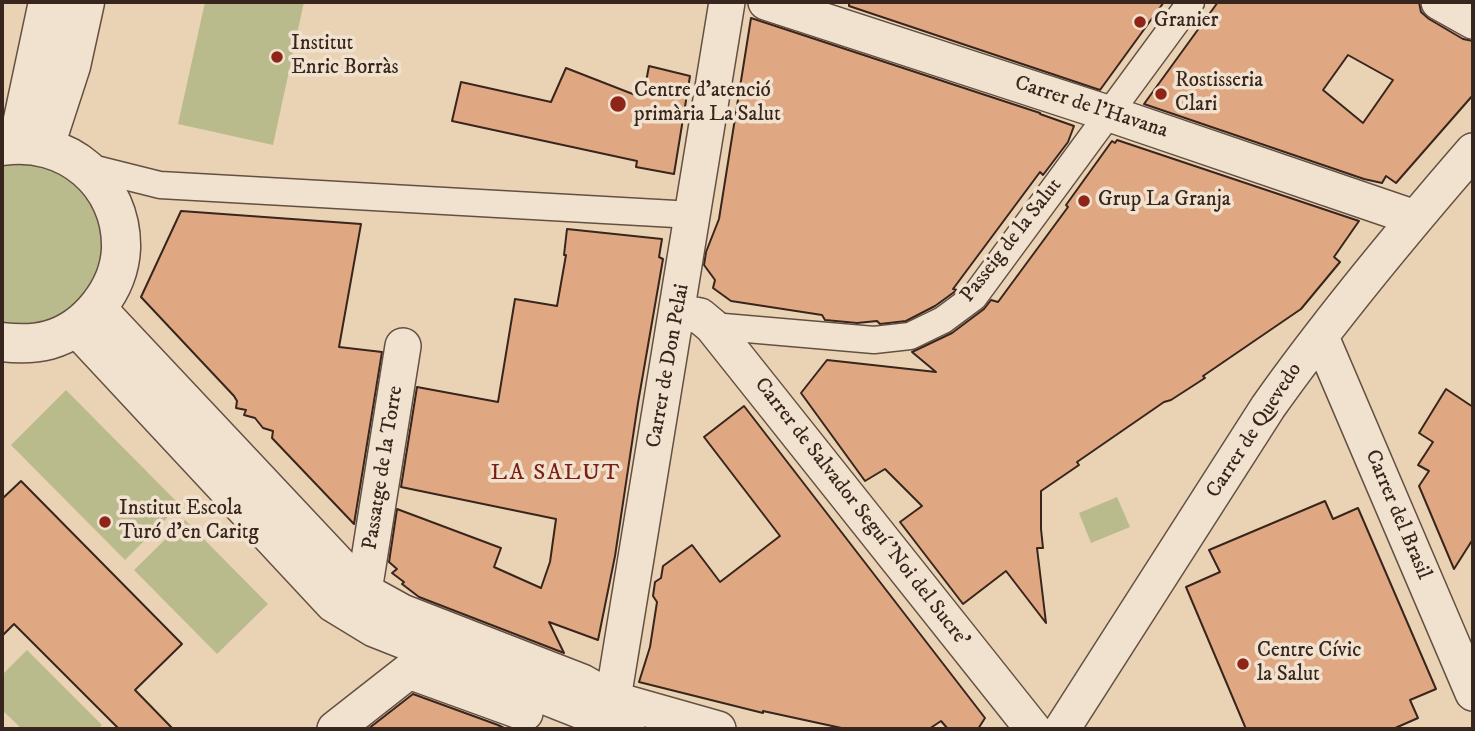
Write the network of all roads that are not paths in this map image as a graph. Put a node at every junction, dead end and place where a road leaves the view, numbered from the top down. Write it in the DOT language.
graph roads {
  1 [pos="48,2"];
  2 [pos="85,2"];
  3 [pos="727,2"];
  4 [pos="766,2"];
  5 [pos="1191,2"];
  6 [pos="1439,2"];
  7 [pos="1473,21"];
  8 [pos="1110,114"];
  9 [pos="22,145"];
  10 [pos="1473,151"];
  11 [pos="84,166"];
  12 [pos="693,215"];
  13 [pos="1415,218"];
  14 [pos="678,312"];
  15 [pos="87,318"];
  16 [pos="712,326"];
  17 [pos="1321,337"];
  18 [pos="2,342"];
  19 [pos="403,346"];
  20 [pos="364,591"];
  21 [pos="1473,693"];
  22 [pos="614,720"];
  23 [pos="335,729"];
  24 [pos="572,729"];
  25 [pos="718,729"];
  26 [pos="1033,729"];
  27 [pos="1062,729"];
  1 -- 9 [label="street"];
  2 -- 9 [label="street"];
  3 -- 12 [label="street, Carrer de Don Pelai"];
  4 -- 8 [label="street, Carrer de l'Havana"];
  5 -- 8 [label="street, Passeig de la Salut"];
  6 -- 7 [label="street"];
  8 -- 13 [label="street, Carrer de l'Havana"];
  8 -- 16 [label="street, Passeig de la Salut"];
  9 -- 11 [label="street"];
  10 -- 13 [label="street, Carrer de Quevedo"];
  11 -- 12 [label="street"];
  11 -- 15 [label="street"];
  12 -- 14 [label="street, Carrer de Don Pelai"];
  13 -- 17 [label="street, Carrer de Quevedo"];
  14 -- 16 [label="street, Carrer de Salvador Seguí 'Noi del Sucre'"];
  14 -- 22 [label="street, Carrer de Don Pelai"];
  15 -- 18 [label="street"];
  15 -- 20 [label="street"];
  15 -- 22 [label="street"];
  16 -- 26 [label="street, Carrer de Salvador Seguí 'Noi del Sucre'"];
  17 -- 21 [label="street, Carrer del Brasil"];
  17 -- 27 [label="street, Carrer de Quevedo"];
  19 -- 20 [label="street, Passatge de la Torre"];
  20 -- 22 [label="street"];
  22 -- 25 [label="street"];
  23 -- 24 [label="street"];
}
